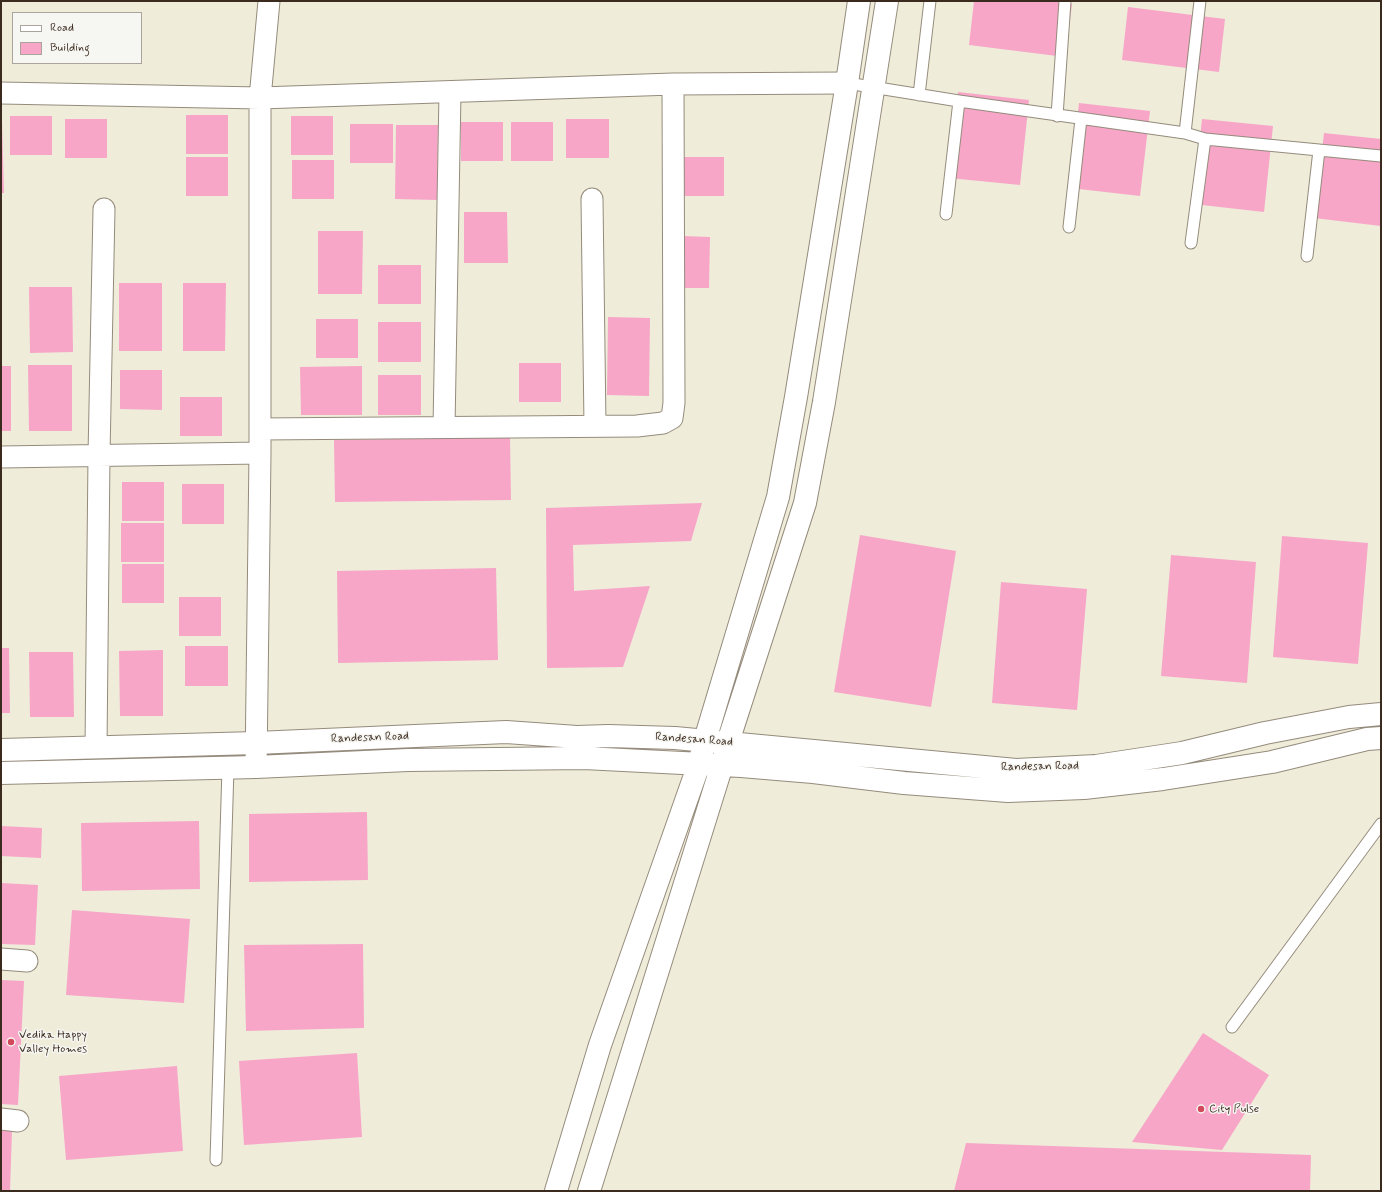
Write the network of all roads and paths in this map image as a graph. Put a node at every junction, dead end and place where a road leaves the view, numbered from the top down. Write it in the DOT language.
graph roads {
  1 [pos="269,1"];
  2 [pos="859,1"];
  3 [pos="887,1"];
  4 [pos="930,1"];
  5 [pos="1065,1"];
  6 [pos="1200,1"];
  7 [pos="847,83"];
  8 [pos="673,84"];
  9 [pos="874,88"];
  10 [pos="450,92"];
  11 [pos="1,93"];
  12 [pos="919,95"];
  13 [pos="260,98"];
  14 [pos="959,101"];
  15 [pos="1057,116"];
  16 [pos="1081,119"];
  17 [pos="1185,133"];
  18 [pos="1205,139"];
  19 [pos="1319,150"];
  20 [pos="1381,156"];
  21 [pos="592,199"];
  22 [pos="104,209"];
  23 [pos="946,214"];
  24 [pos="1069,227"];
  25 [pos="1191,243"];
  26 [pos="1307,256"];
  27 [pos="595,426"];
  28 [pos="444,427"];
  29 [pos="260,428"];
  30 [pos="260,453"];
  31 [pos="99,455"];
  32 [pos="1,457"];
  33 [pos="1381,714"];
  34 [pos="1381,738"];
  35 [pos="705,740"];
  36 [pos="728,742"];
  37 [pos="256,743"];
  38 [pos="96,747"];
  39 [pos="1,750"];
  40 [pos="699,764"];
  41 [pos="722,765"];
  42 [pos="256,767"];
  43 [pos="228,768"];
  44 [pos="1,773"];
  45 [pos="1381,824"];
  46 [pos="1,959"];
  47 [pos="27,961"];
  48 [pos="1232,1027"];
  49 [pos="216,1160"];
  50 [pos="556,1191"];
  51 [pos="589,1191"];
  1 -- 13 [label="street"];
  2 -- 7 [label="street"];
  3 -- 9 [label="street"];
  4 -- 12 [label="lane"];
  5 -- 15 [label="lane"];
  6 -- 17 [label="lane"];
  7 -- 8 [label="street"];
  7 -- 9 [label="lane"];
  7 -- 35 [label="street"];
  8 -- 10 [label="street"];
  8 -- 27 [label="street"];
  9 -- 12 [label="lane"];
  9 -- 36 [label="street"];
  10 -- 13 [label="street"];
  10 -- 28 [label="street"];
  11 -- 13 [label="street"];
  12 -- 14 [label="lane"];
  13 -- 29 [label="street"];
  14 -- 15 [label="lane"];
  14 -- 23 [label="lane"];
  15 -- 16 [label="lane"];
  16 -- 17 [label="lane"];
  16 -- 24 [label="lane"];
  17 -- 18 [label="lane"];
  18 -- 19 [label="lane"];
  18 -- 25 [label="lane"];
  19 -- 20 [label="lane"];
  19 -- 26 [label="lane"];
  21 -- 27 [label="street"];
  22 -- 31 [label="street"];
  27 -- 28 [label="street"];
  28 -- 29 [label="street"];
  29 -- 30 [label="street"];
  30 -- 31 [label="street"];
  30 -- 37 [label="street"];
  31 -- 32 [label="street"];
  31 -- 38 [label="street"];
  33 -- 36 [label="street, Randesan Road"];
  34 -- 41 [label="street, Randesan Road"];
  35 -- 36 [label="street, Randesan Road"];
  35 -- 37 [label="street, Randesan Road"];
  35 -- 40 [label="street"];
  36 -- 41 [label="street"];
  37 -- 38 [label="street, Randesan Road"];
  37 -- 42 [label="street"];
  38 -- 39 [label="street, Randesan Road"];
  40 -- 41 [label="street, Randesan Road"];
  40 -- 42 [label="street, Randesan Road"];
  40 -- 50 [label="street"];
  41 -- 51 [label="street"];
  42 -- 43 [label="street, Randesan Road"];
  43 -- 44 [label="street, Randesan Road"];
  43 -- 49 [label="lane"];
  45 -- 48 [label="lane"];
  46 -- 47 [label="street"];
}
